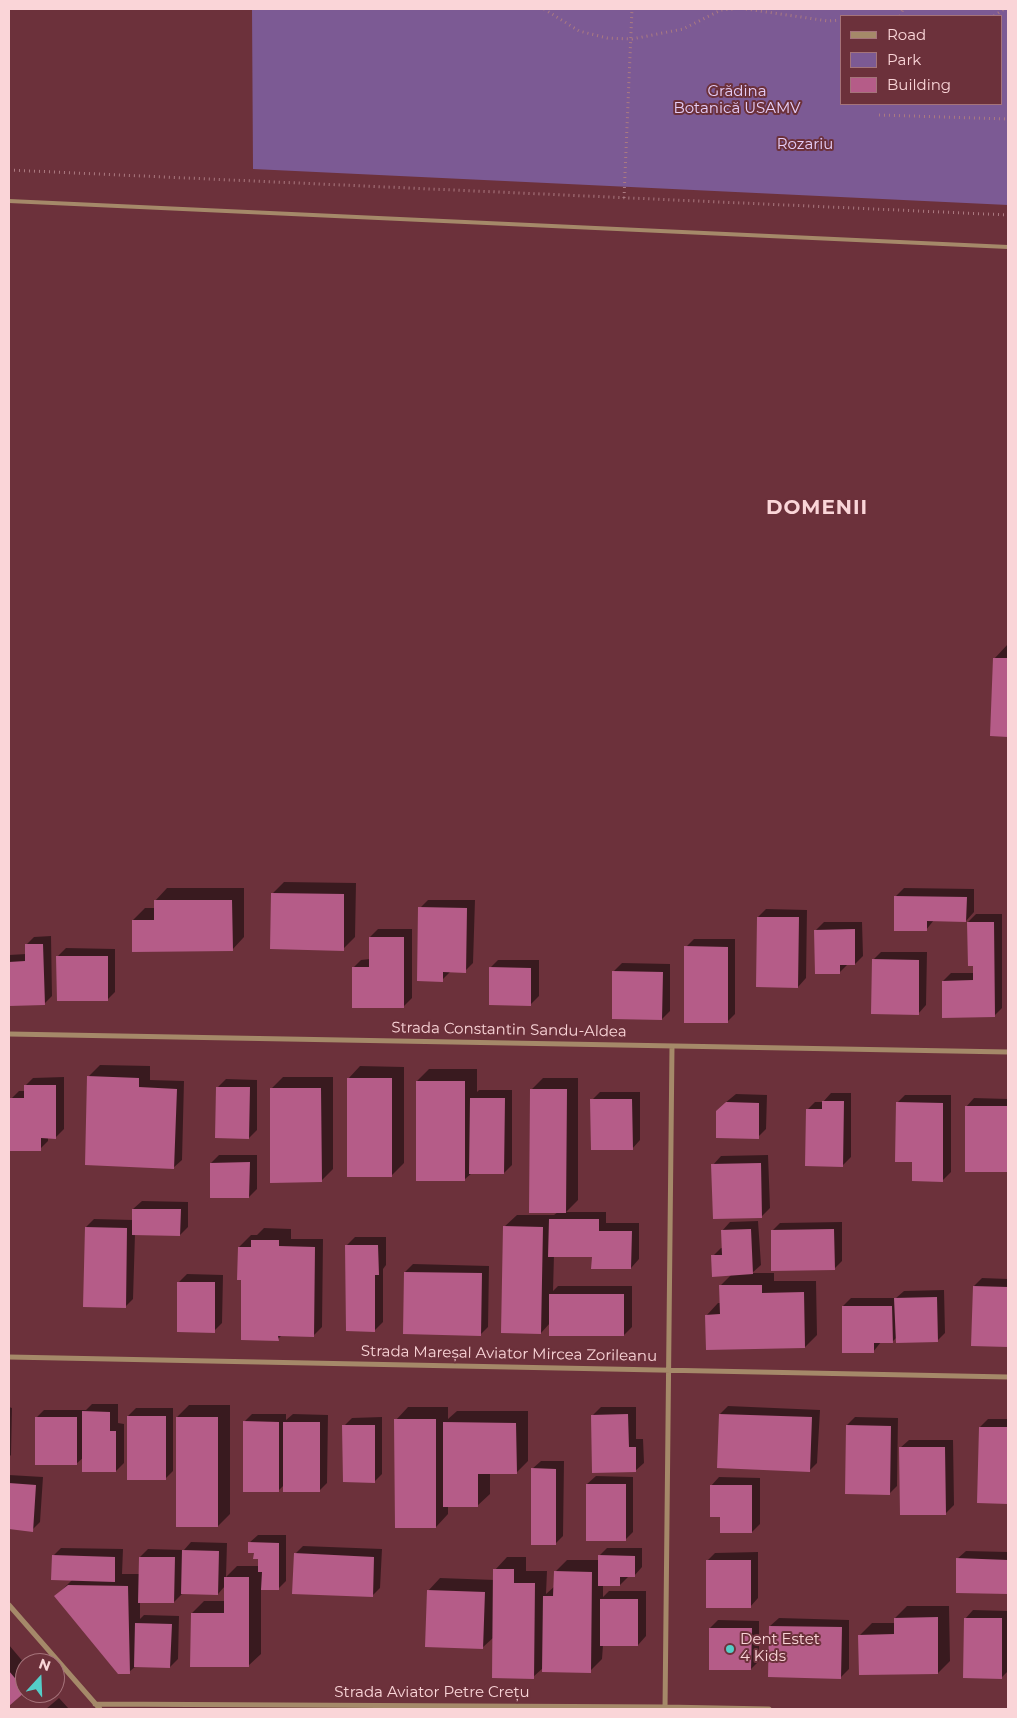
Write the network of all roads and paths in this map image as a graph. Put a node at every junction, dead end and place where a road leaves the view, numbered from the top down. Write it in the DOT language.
graph roads {
  1 [pos="544,9"];
  2 [pos="632,9"];
  3 [pos="734,9"];
  4 [pos="746,9"];
  5 [pos="840,20"];
  6 [pos="632,38"];
  7 [pos="879,115"];
  8 [pos="1008,119"];
  9 [pos="9,170"];
  10 [pos="624,198"];
  11 [pos="9,201"];
  12 [pos="1008,216"];
  13 [pos="1008,247"];
  14 [pos="9,1034"];
  15 [pos="672,1046"];
  16 [pos="1008,1052"];
  17 [pos="9,1357"];
  18 [pos="668,1369"];
  19 [pos="1008,1377"];
  20 [pos="9,1605"];
  21 [pos="95,1704"];
  22 [pos="666,1708"];
  23 [pos="100,1709"];
  24 [pos="769,1709"];
  1 -- 6 [label="path"];
  2 -- 6 [label="path"];
  3 -- 6 [label="path"];
  4 -- 5 [label="path"];
  6 -- 10 [label="path"];
  7 -- 8 [label="path"];
  9 -- 10 [label="path"];
  10 -- 12 [label="path"];
  11 -- 13 [label="lane"];
  14 -- 15 [label="street, Strada Constantin Sandu-Aldea"];
  15 -- 16 [label="street, Strada Constantin Sandu-Aldea"];
  15 -- 18 [label="street"];
  17 -- 18 [label="street, Strada Mareșal Aviator Mircea Zorileanu"];
  18 -- 19 [label="street, Strada Mareșal Aviator Mircea Zorileanu"];
  18 -- 22 [label="street"];
  20 -- 21 [label="street"];
  21 -- 22 [label="street, Strada Aviator Petre Crețu"];
  21 -- 23 [label="street"];
  22 -- 24 [label="street, Strada Aviator Petre Crețu"];
}
